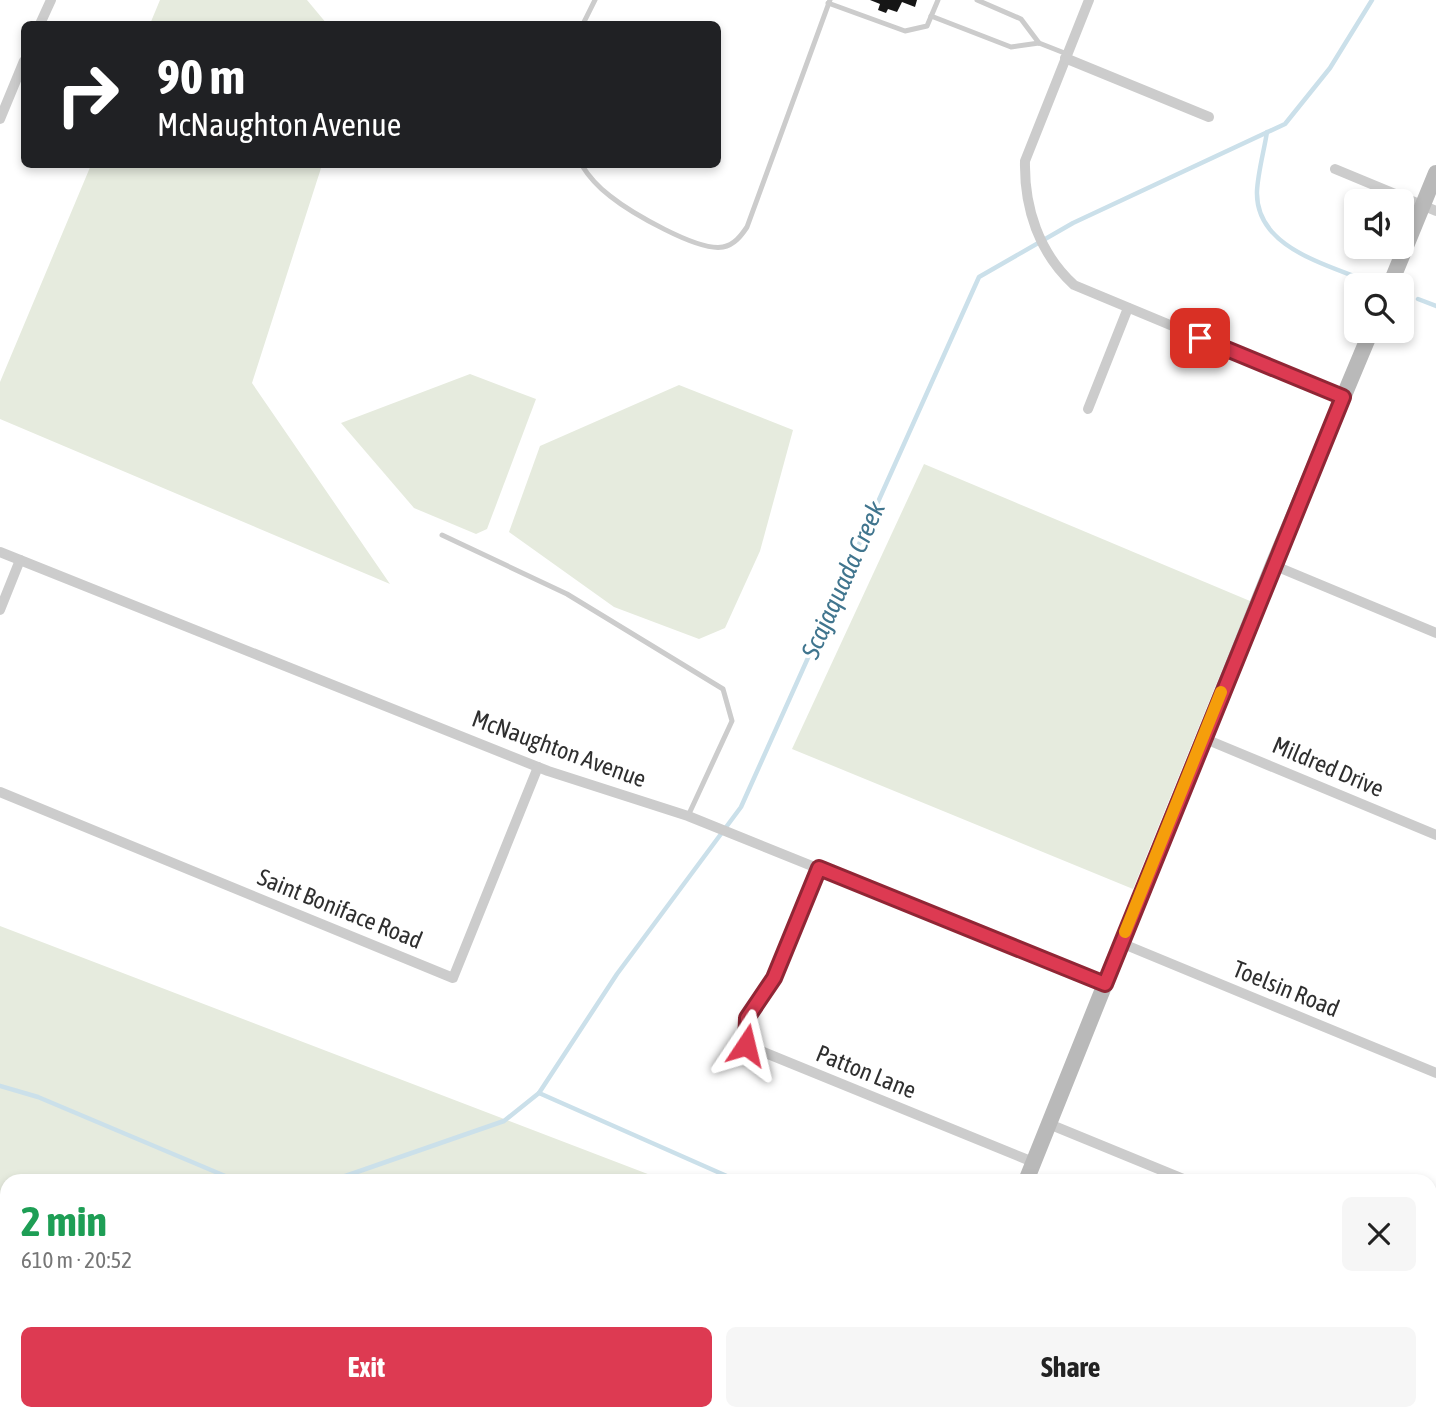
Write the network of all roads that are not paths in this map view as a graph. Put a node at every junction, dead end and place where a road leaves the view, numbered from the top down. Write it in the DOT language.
graph roads {
  1 [pos="51,0"];
  2 [pos="595,0"];
  3 [pos="937,0"];
  4 [pos="977,0"];
  5 [pos="1089,0"];
  6 [pos="829,2"];
  7 [pos="931,16"];
  8 [pos="41,21"];
  9 [pos="584,21"];
  10 [pos="1039,44"];
  11 [pos="1066,56"];
  12 [pos="21,68"];
  13 [pos="1209,117"];
  14 [pos="0,119"];
  15 [pos="583,168"];
  16 [pos="1335,169"];
  17 [pos="1436,173"];
  18 [pos="1429,208"];
  19 [pos="1396,273"];
  20 [pos="1128,308"];
  21 [pos="1366,343"];
  22 [pos="1343,397"];
  23 [pos="1088,409"];
  24 [pos="442,535"];
  25 [pos="0,552"];
  26 [pos="20,560"];
  27 [pos="1273,565"];
  28 [pos="0,610"];
  29 [pos="1436,633"];
  30 [pos="1203,738"];
  31 [pos="538,767"];
  32 [pos="0,792"];
  33 [pos="688,816"];
  34 [pos="1436,835"];
  35 [pos="819,868"];
  36 [pos="1121,943"];
  37 [pos="1105,984"];
  38 [pos="1436,1073"];
  39 [pos="1049,1124"];
  40 [pos="1033,1162"];
  41 [pos="1029,1174"];
  42 [pos="1171,1174"];
  1 -- 8 [label="street"];
  2 -- 9 [label="lane"];
  3 -- 7 [label="lane"];
  4 -- 10 [label="lane"];
  5 -- 11 [label="street"];
  6 -- 7 [label="lane"];
  6 -- 15 [label="lane"];
  7 -- 10 [label="lane"];
  10 -- 11 [label="lane"];
  11 -- 13 [label="street"];
  11 -- 20 [label="street"];
  12 -- 14 [label="street"];
  16 -- 18 [label="street"];
  17 -- 18 [label="street"];
  18 -- 19 [label="street"];
  20 -- 22 [label="street"];
  20 -- 23 [label="street"];
  21 -- 22 [label="street"];
  22 -- 27 [label="street"];
  24 -- 33 [label="lane"];
  25 -- 26 [label="street, McNaughton Avenue"];
  26 -- 28 [label="street"];
  26 -- 31 [label="street, McNaughton Avenue"];
  27 -- 29 [label="street"];
  27 -- 30 [label="street"];
  30 -- 34 [label="street, Mildred Drive"];
  30 -- 36 [label="street"];
  31 -- 32 [label="street, Saint Boniface Road"];
  31 -- 33 [label="street, McNaughton Avenue"];
  33 -- 35 [label="street, McNaughton Avenue"];
  35 -- 37 [label="street, McNaughton Avenue"];
  35 -- 40 [label="street, Patton Lane"];
  36 -- 37 [label="street"];
  36 -- 38 [label="street, Toelsin Road"];
  37 -- 39 [label="street"];
  39 -- 40 [label="street"];
  39 -- 42 [label="street"];
  40 -- 41 [label="street"];
}
